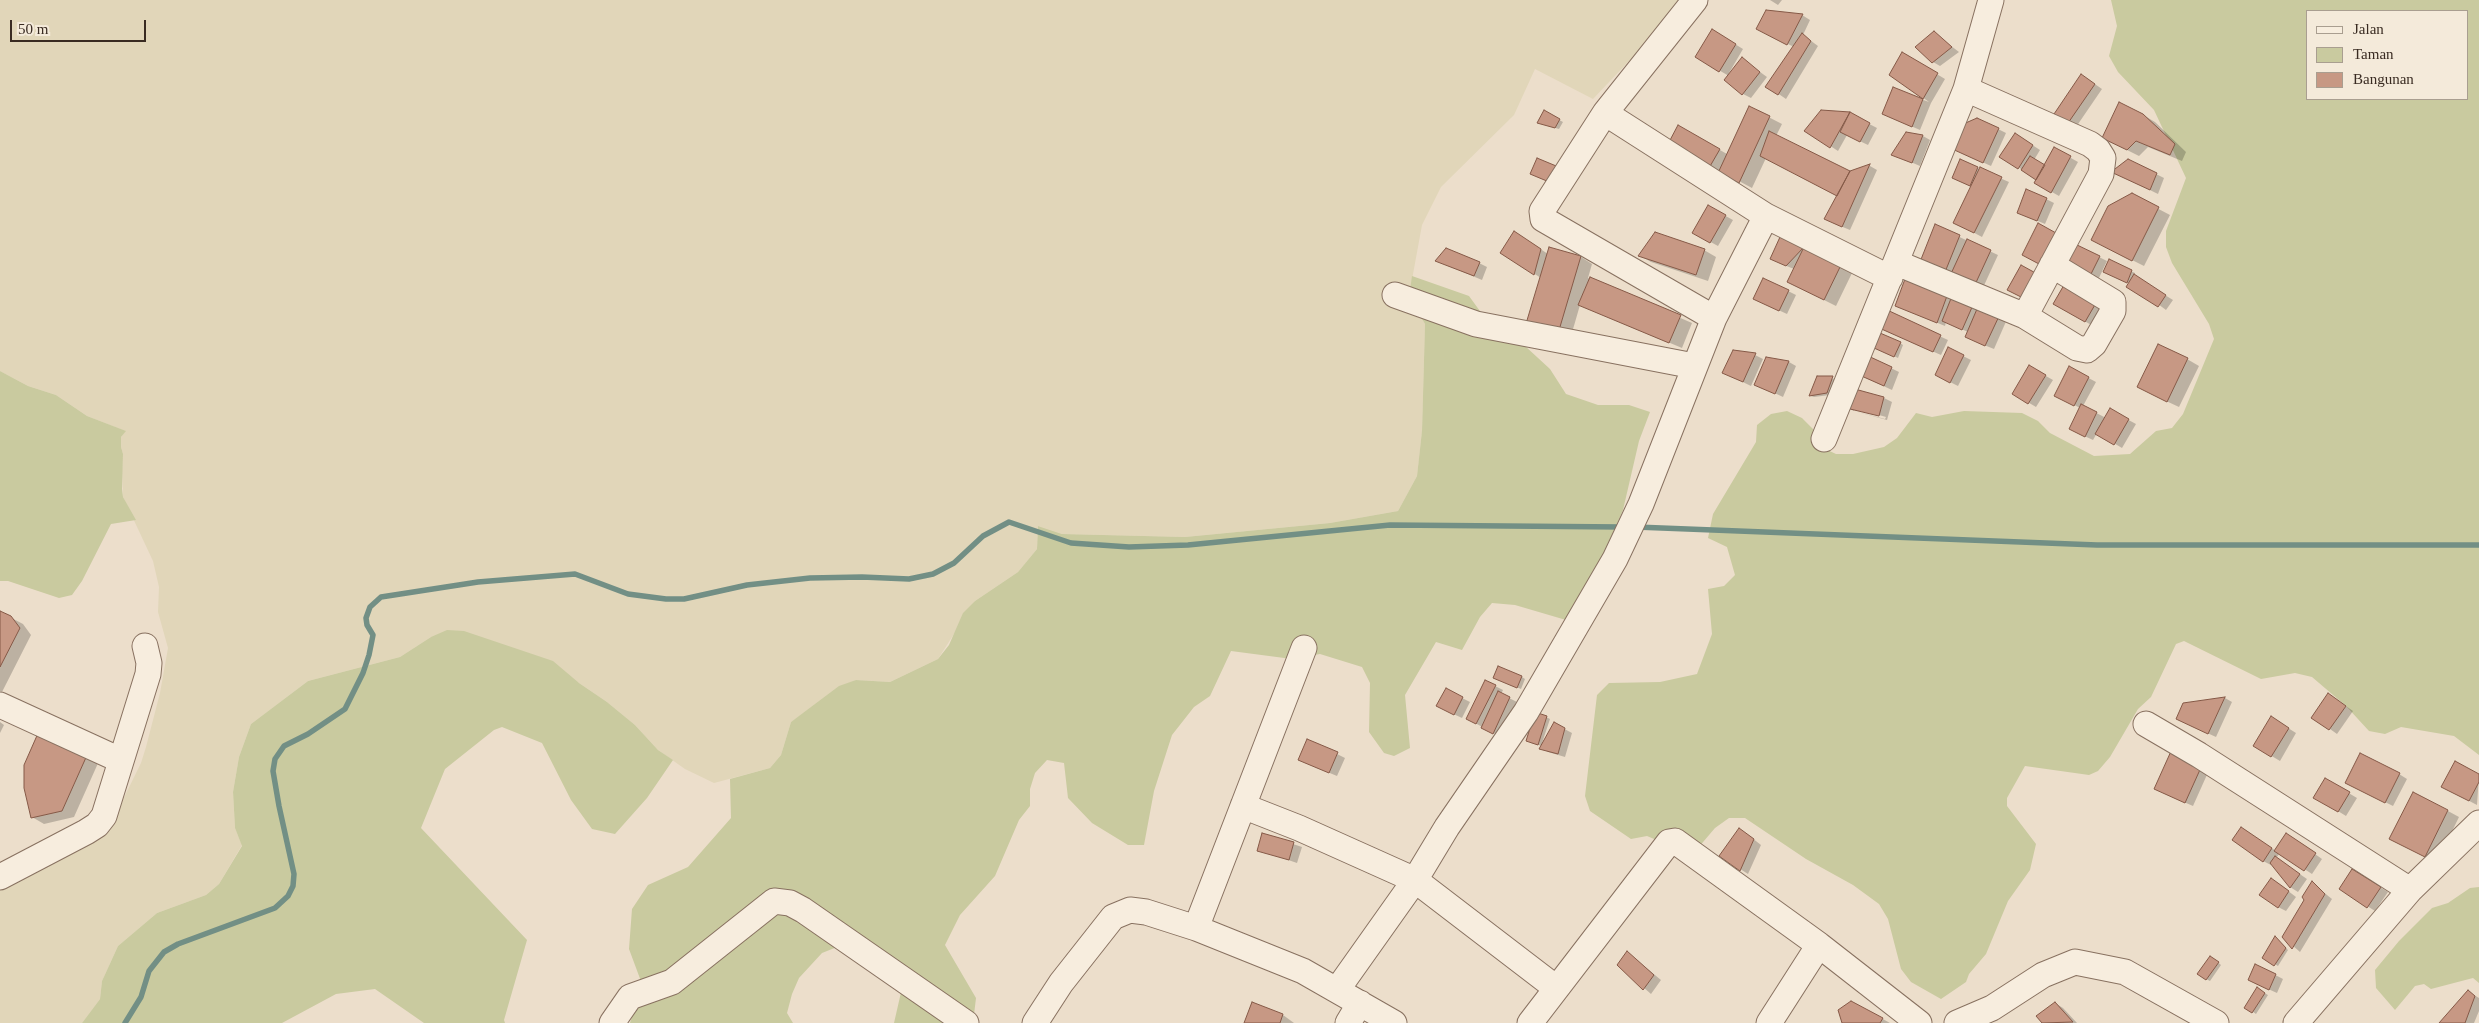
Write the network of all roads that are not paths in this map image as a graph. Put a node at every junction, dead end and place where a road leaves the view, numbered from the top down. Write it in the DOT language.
graph roads {
  1 [pos="1695,0"];
  2 [pos="1991,0"];
  3 [pos="1966,89"];
  4 [pos="1605,113"];
  5 [pos="1766,216"];
  6 [pos="2052,265"];
  7 [pos="1893,270"];
  8 [pos="1395,295"];
  9 [pos="2025,316"];
  10 [pos="1714,318"];
  11 [pos="1694,366"];
  12 [pos="1824,439"];
  13 [pos="145,646"];
  14 [pos="1304,648"];
  15 [pos="0,705"];
  16 [pos="2146,724"];
  17 [pos="120,760"];
  18 [pos="1243,806"];
  19 [pos="2479,823"];
  20 [pos="0,877"];
  21 [pos="1415,880"];
  22 [pos="2410,890"];
  23 [pos="1196,928"];
  24 [pos="1819,945"];
  25 [pos="1556,988"];
  26 [pos="1337,990"];
  27 [pos="1354,1013"];
  28 [pos="612,1023"];
  29 [pos="966,1023"];
  30 [pos="1035,1023"];
  31 [pos="1394,1023"];
  32 [pos="1530,1023"];
  33 [pos="1769,1023"];
  34 [pos="1918,1023"];
  35 [pos="1957,1023"];
  36 [pos="2216,1023"];
  37 [pos="2296,1023"];
  1 -- 4 [label="street"];
  2 -- 3 [label="street"];
  3 -- 6 [label="street"];
  3 -- 7 [label="street"];
  4 -- 5 [label="street"];
  4 -- 10 [label="street"];
  5 -- 7 [label="street"];
  5 -- 10 [label="street"];
  6 -- 9 [label="street"];
  6 -- 9 [label="street"];
  7 -- 9 [label="street"];
  7 -- 12 [label="street"];
  8 -- 11 [label="street"];
  10 -- 11 [label="street"];
  11 -- 21 [label="street"];
  13 -- 17 [label="street"];
  14 -- 18 [label="street"];
  15 -- 17 [label="street"];
  16 -- 22 [label="street"];
  17 -- 20 [label="street"];
  18 -- 21 [label="street"];
  18 -- 23 [label="street"];
  19 -- 22 [label="street"];
  21 -- 25 [label="street"];
  21 -- 26 [label="street"];
  22 -- 37 [label="street"];
  23 -- 26 [label="street"];
  23 -- 30 [label="street"];
  24 -- 25 [label="street"];
  24 -- 33 [label="street"];
  24 -- 34 [label="street"];
  25 -- 32 [label="street"];
  26 -- 27 [label="street"];
  27 -- 31 [label="street"];
  28 -- 29 [label="street"];
  35 -- 36 [label="street"];
}
